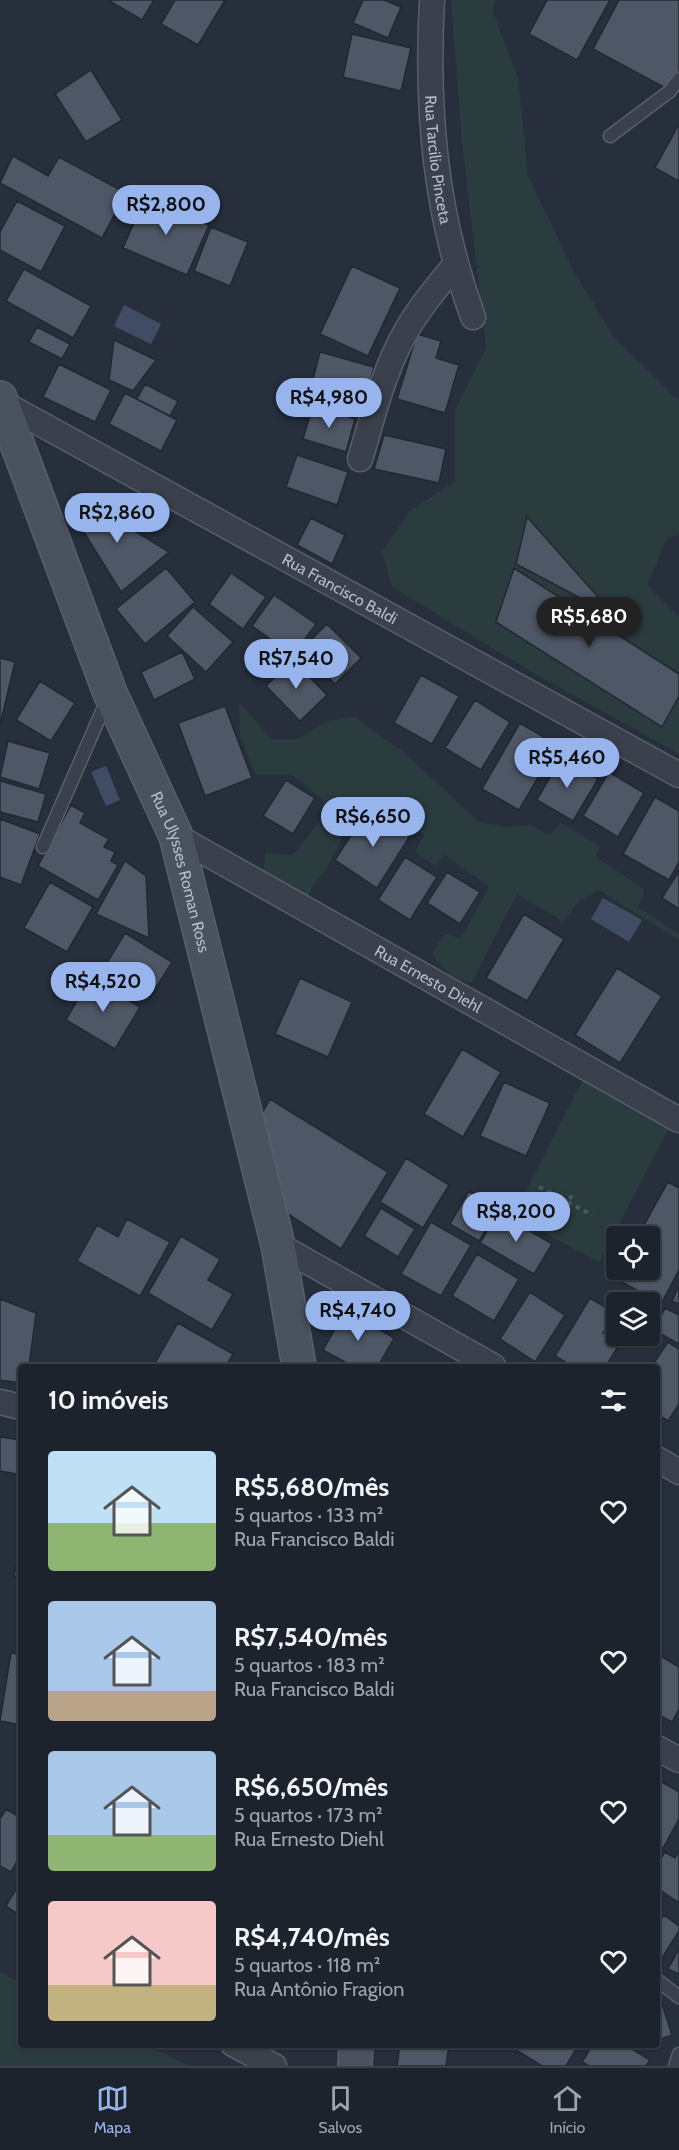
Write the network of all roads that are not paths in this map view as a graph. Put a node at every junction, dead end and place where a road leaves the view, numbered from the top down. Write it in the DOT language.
graph roads {
  1 [pos="432,0"];
  2 [pos="679,79"];
  3 [pos="610,136"];
  4 [pos="455,265"];
  5 [pos="473,317"];
  6 [pos="1,400"];
  7 [pos="360,459"];
  8 [pos="110,693"];
  9 [pos="679,775"];
  10 [pos="176,836"];
  11 [pos="43,847"];
  12 [pos="679,1120"];
  13 [pos="278,1245"];
  14 [pos="299,1364"];
  15 [pos="489,1364"];
  16 [pos="0,1402"];
  17 [pos="18,1406"];
  18 [pos="660,1461"];
  19 [pos="679,1472"];
  20 [pos="660,1750"];
  21 [pos="679,1760"];
  22 [pos="660,1982"];
  23 [pos="679,1997"];
  24 [pos="240,2048"];
  25 [pos="356,2048"];
  26 [pos="679,2054"];
  27 [pos="274,2066"];
  28 [pos="355,2066"];
  29 [pos="675,2066"];
  1 -- 4 [label="street, Rua Tarcilio Pinceta"];
  2 -- 3 [label="lane"];
  4 -- 5 [label="street, Rua Tarcilio Pinceta"];
  4 -- 7 [label="street"];
  6 -- 8 [label="street, Rua Ulysses Roman Ross"];
  6 -- 9 [label="street, Rua Francisco Baldi"];
  8 -- 10 [label="street, Rua Ulysses Roman Ross"];
  8 -- 11 [label="lane"];
  10 -- 12 [label="street, Rua Ernesto Diehl"];
  10 -- 13 [label="street, Rua Ulysses Roman Ross"];
  13 -- 14 [label="street, Rua Ulysses Roman Ross"];
  13 -- 15 [label="street"];
  16 -- 17 [label="street"];
  18 -- 19 [label="street"];
  20 -- 21 [label="street"];
  22 -- 23 [label="lane"];
  24 -- 27 [label="street"];
  25 -- 28 [label="street"];
  26 -- 29 [label="lane"];
}
